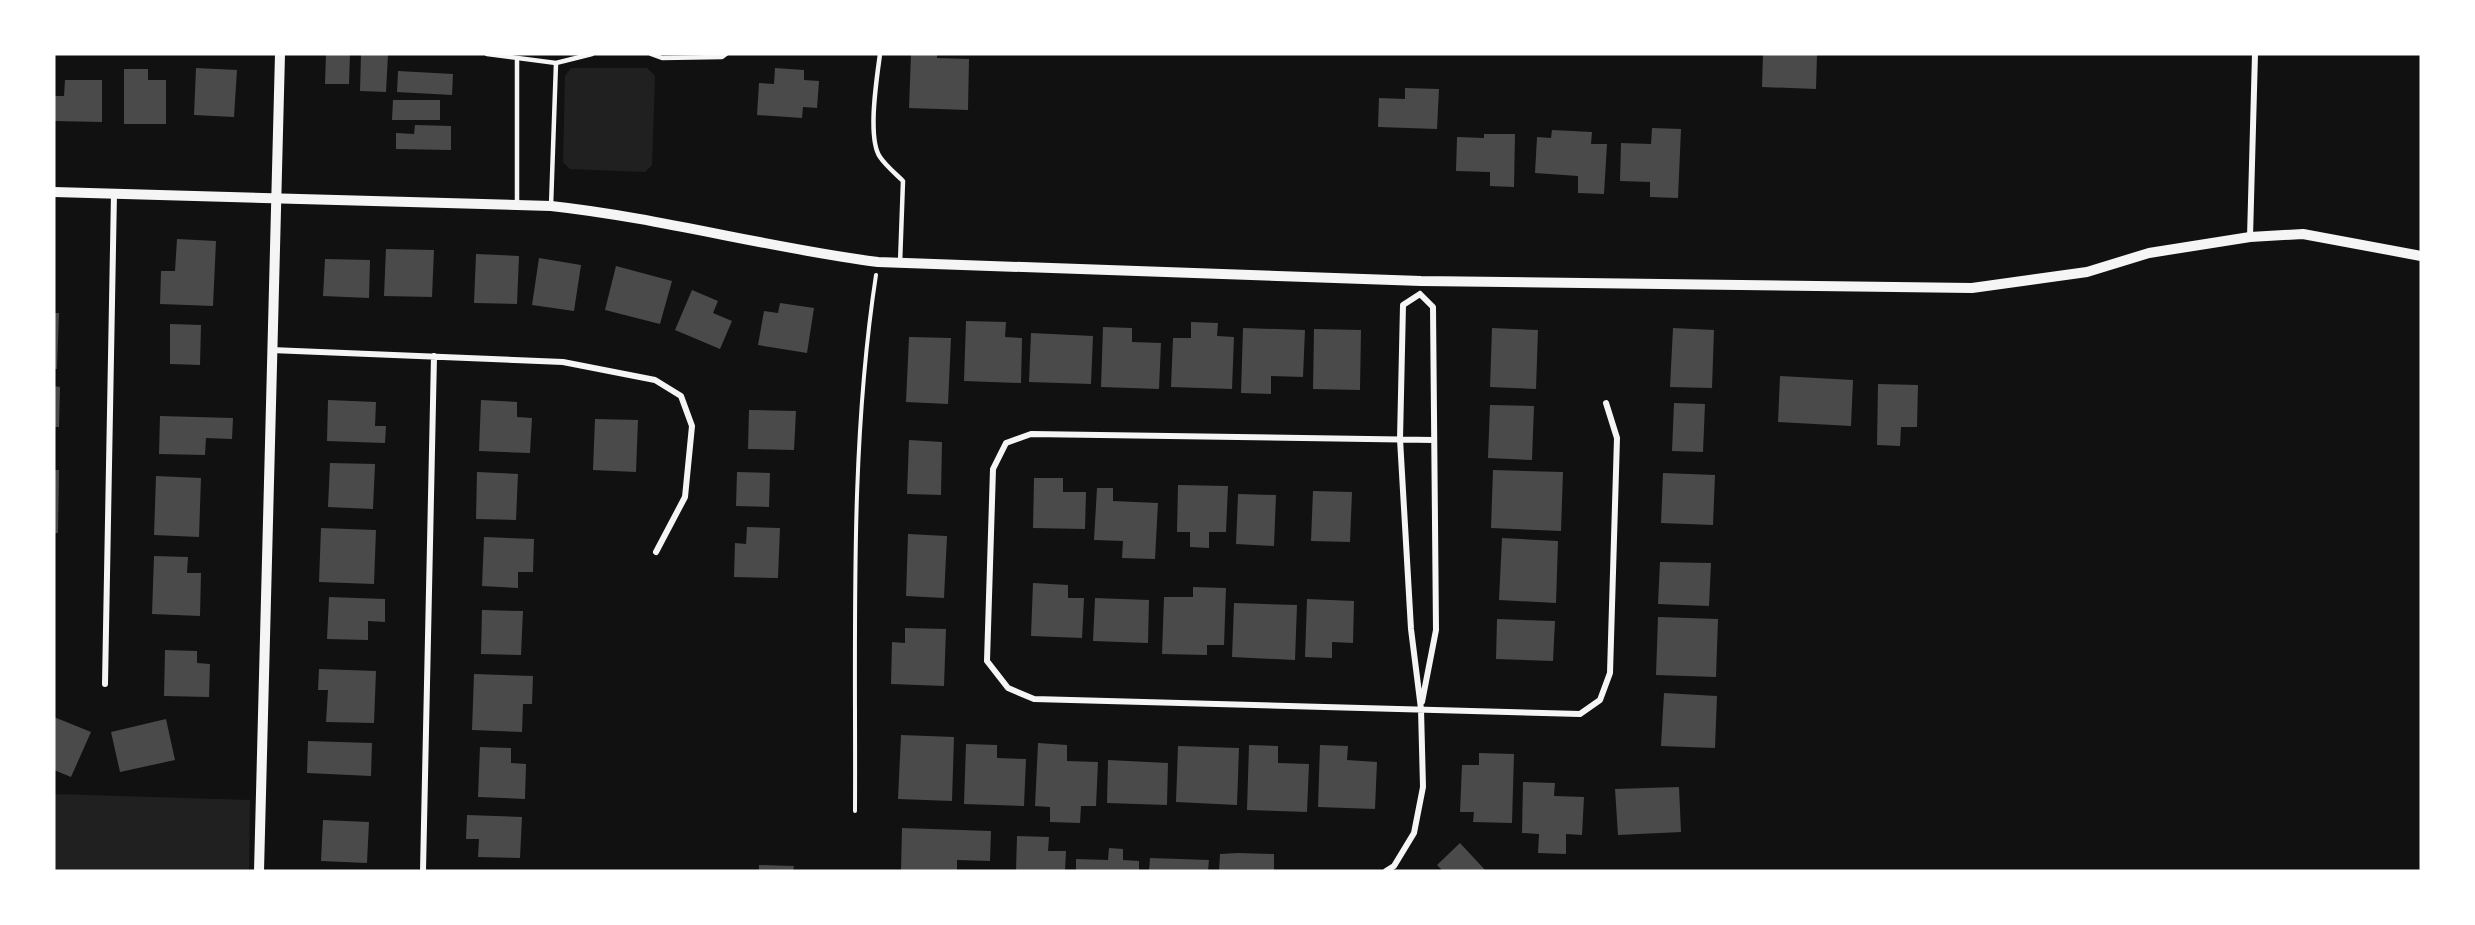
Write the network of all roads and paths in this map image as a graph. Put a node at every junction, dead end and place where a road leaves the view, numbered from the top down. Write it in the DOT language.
graph roads {
  1 [pos="280,54"];
  2 [pos="488,54"];
  3 [pos="592,54"];
  4 [pos="651,54"];
  5 [pos="726,54"];
  6 [pos="880,54"];
  7 [pos="2255,54"];
  8 [pos="517,60"];
  9 [pos="556,63"];
  10 [pos="54,192"];
  11 [pos="114,193"];
  12 [pos="276,197"];
  13 [pos="517,204"];
  14 [pos="551,206"];
  15 [pos="2250,237"];
  16 [pos="2421,256"];
  17 [pos="878,262"];
  18 [pos="900,264"];
  19 [pos="1421,281"];
  20 [pos="1420,294"];
  21 [pos="271,350"];
  22 [pos="434,356"];
  23 [pos="1606,403"];
  24 [pos="1400,439"];
  25 [pos="1433,440"];
  26 [pos="656,552"];
  27 [pos="105,684"];
  28 [pos="1421,709"];
  29 [pos="855,811"];
  30 [pos="259,871"];
  31 [pos="423,871"];
  32 [pos="1386,871"];
  1 -- 12 [label="street"];
  2 -- 8 [label="lane"];
  3 -- 9 [label="lane"];
  4 -- 5 [label="lane"];
  6 -- 18 [label="lane"];
  7 -- 15 [label="street"];
  8 -- 9 [label="lane"];
  8 -- 13 [label="lane"];
  9 -- 14 [label="lane"];
  10 -- 11 [label="street"];
  11 -- 12 [label="street"];
  11 -- 27 [label="street"];
  12 -- 13 [label="street"];
  12 -- 21 [label="street"];
  13 -- 14 [label="street"];
  14 -- 17 [label="street"];
  15 -- 16 [label="street"];
  15 -- 19 [label="street"];
  17 -- 18 [label="street"];
  17 -- 29 [label="path"];
  18 -- 19 [label="street"];
  19 -- 20 [label="street"];
  20 -- 24 [label="street"];
  20 -- 25 [label="street"];
  21 -- 22 [label="street"];
  21 -- 30 [label="street"];
  22 -- 26 [label="street"];
  22 -- 31 [label="street"];
  23 -- 28 [label="street"];
  24 -- 25 [label="street"];
  24 -- 28 [label="street"];
  24 -- 28 [label="street"];
  25 -- 28 [label="street"];
  28 -- 32 [label="street"];
}
